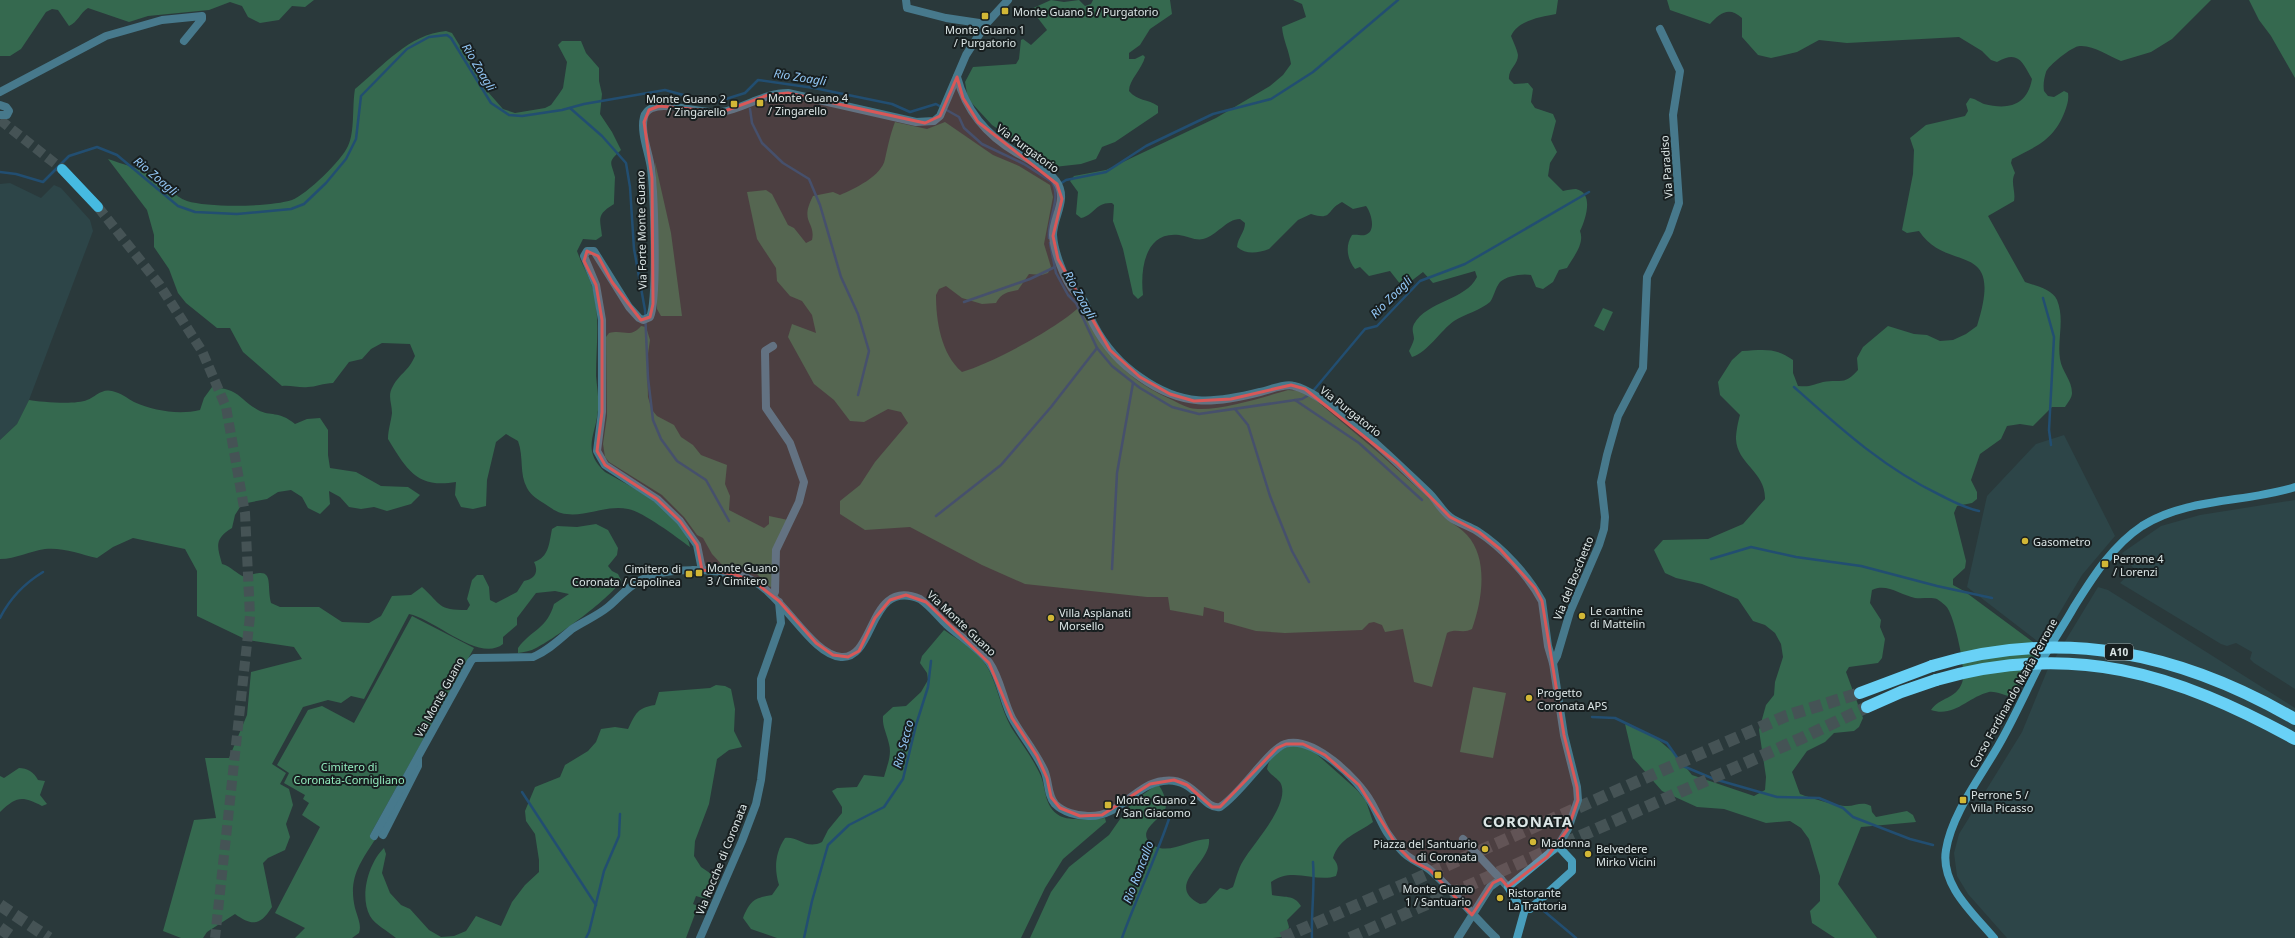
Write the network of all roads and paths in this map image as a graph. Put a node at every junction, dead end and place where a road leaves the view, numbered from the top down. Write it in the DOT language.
graph roads {
  1 [pos="906,0"];
  2 [pos="1008,0"];
  3 [pos="986,24"];
  4 [pos="1660,29"];
  5 [pos="184,41"];
  6 [pos="956,77"];
  7 [pos="0,92"];
  8 [pos="0,105"];
  9 [pos="0,114"];
  10 [pos="62,169"];
  11 [pos="98,208"];
  12 [pos="1645,326"];
  13 [pos="773,346"];
  14 [pos="2295,487"];
  15 [pos="702,570"];
  16 [pos="773,595"];
  17 [pos="779,601"];
  18 [pos="1553,663"];
  19 [pos="1860,693"];
  20 [pos="1867,707"];
  21 [pos="2295,719"];
  22 [pos="2295,739"];
  23 [pos="418,758"];
  24 [pos="384,835"];
  25 [pos="374,836"];
  26 [pos="1463,839"];
  27 [pos="1558,846"];
  28 [pos="1501,879"];
  29 [pos="1508,887"];
  30 [pos="1526,909"];
  31 [pos="1472,915"];
  32 [pos="700,938"];
  33 [pos="1458,938"];
  34 [pos="1496,938"];
  35 [pos="1517,938"];
  36 [pos="1994,938"];
  1 -- 3 [label="street"];
  2 -- 3 [label="street, Via Forte Monte Guano"];
  3 -- 6 [label="street, Via Forte Monte Guano"];
  4 -- 12 [label="street, Via Paradiso"];
  5 -- 7 [label="street"];
  6 -- 15 [label="street, Via Forte Monte Guano"];
  6 -- 18 [label="street, Via Purgatorio"];
  8 -- 9 [label="street"];
  10 -- 11 [label="main road"];
  12 -- 18 [label="street, Via del Boschetto"];
  13 -- 16 [label="street"];
  14 -- 36 [label="main road, Corso Ferdinando Maria Perrone"];
  15 -- 16 [label="street, Via Monte Guano"];
  15 -- 23 [label="street, Via Monte Guano"];
  16 -- 17 [label="street, Via Monte Guano"];
  17 -- 31 [label="street, Via Monte Guano"];
  17 -- 32 [label="street, Via Rocche di Coronata"];
  18 -- 27 [label="street"];
  19 -- 21 [label="highway, A10, bridge"];
  20 -- 22 [label="highway, A10, bridge"];
  23 -- 24 [label="street, Via Monte Guano"];
  23 -- 25 [label="street, Via Monte Guano"];
  26 -- 28 [label="street"];
  27 -- 29 [label="main road"];
  27 -- 30 [label="main road"];
  28 -- 29 [label="street"];
  28 -- 31 [label="street"];
  29 -- 30 [label="main road"];
  30 -- 35 [label="main road"];
  31 -- 33 [label="street"];
  31 -- 34 [label="street, Via Monte Guano"];
}
